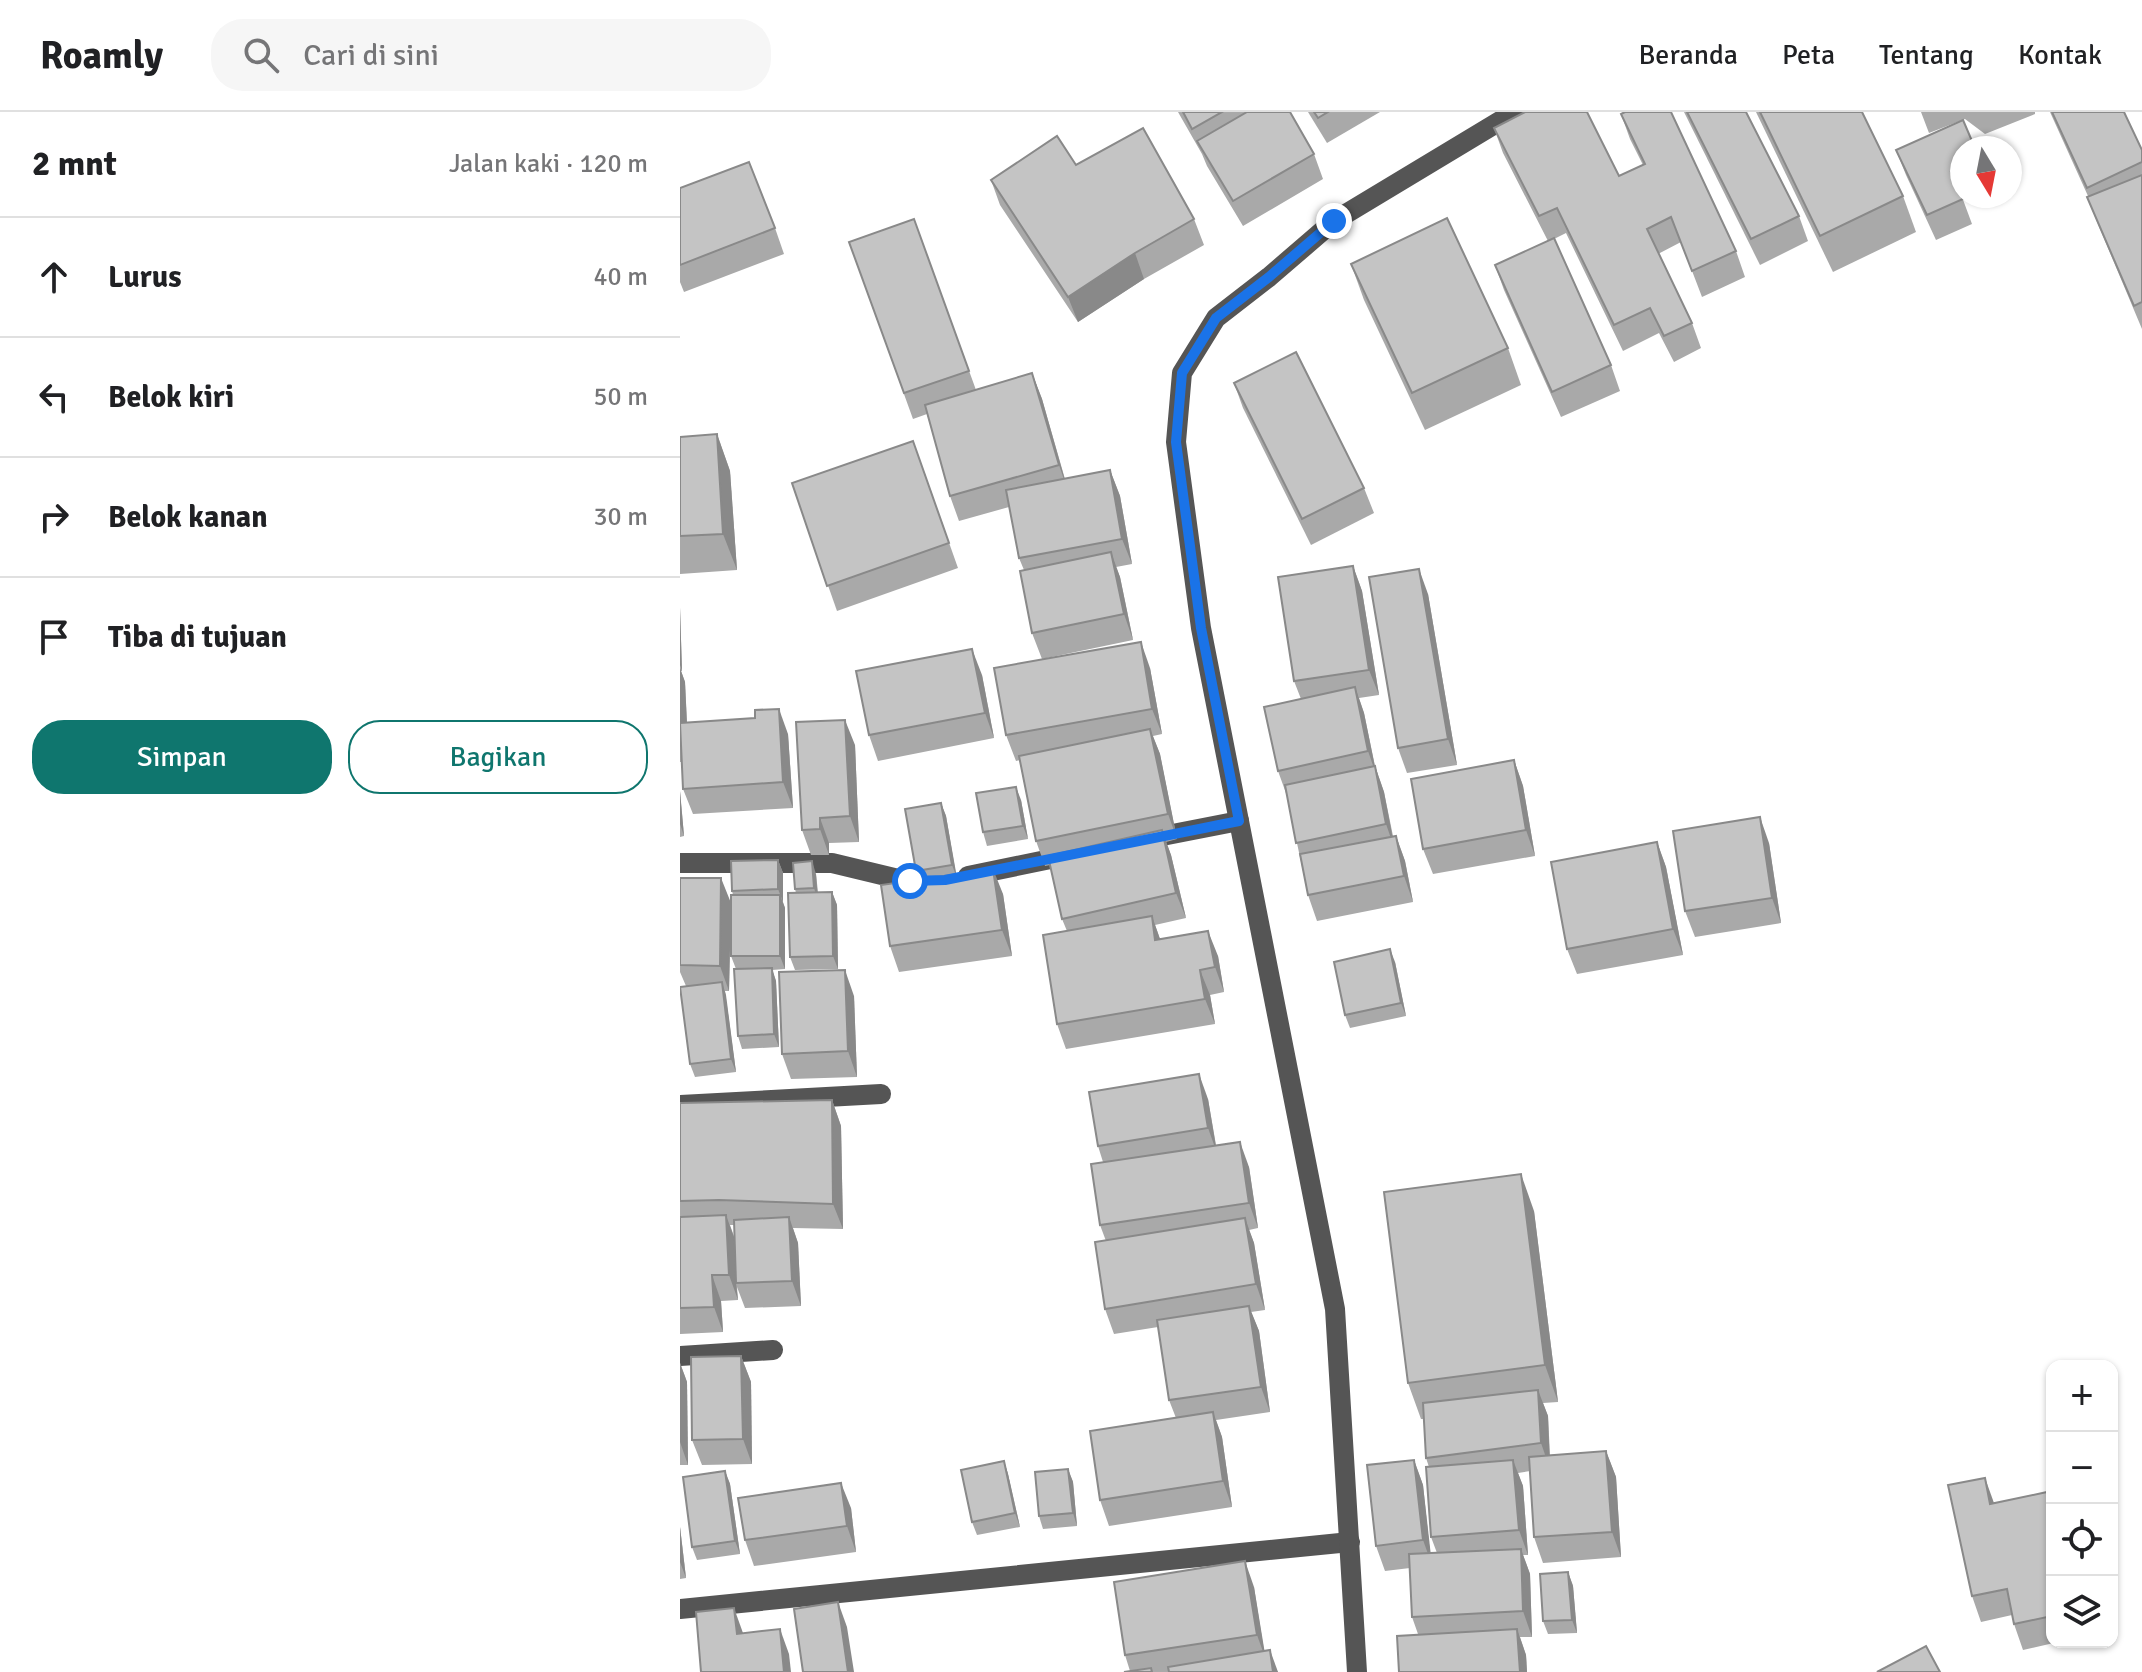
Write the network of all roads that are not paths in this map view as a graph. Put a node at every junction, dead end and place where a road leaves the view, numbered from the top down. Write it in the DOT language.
graph roads {
  1 [pos="1515,112"];
  2 [pos="1239,821"];
  3 [pos="1130,843"];
  4 [pos="1083,852"];
  5 [pos="680,863"];
  6 [pos="881,1094"];
  7 [pos="680,1105"];
  8 [pos="773,1350"];
  9 [pos="680,1356"];
  10 [pos="1350,1542"];
  11 [pos="680,1609"];
  12 [pos="1357,1672"];
  1 -- 2 [label="street"];
  2 -- 3 [label="street"];
  2 -- 10 [label="street"];
  4 -- 5 [label="street"];
  6 -- 7 [label="street"];
  8 -- 9 [label="street"];
  10 -- 11 [label="street"];
  10 -- 12 [label="street"];
}
